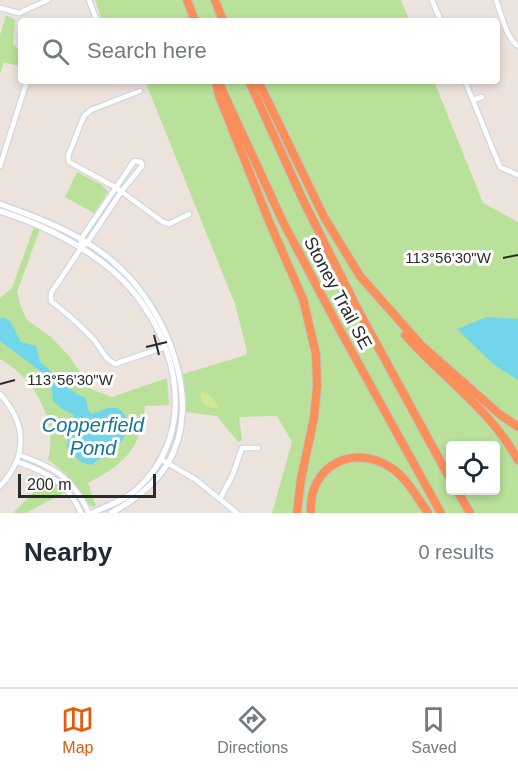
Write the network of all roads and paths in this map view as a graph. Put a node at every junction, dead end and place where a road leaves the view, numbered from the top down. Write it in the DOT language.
graph roads {
  1 [pos="48,0"];
  2 [pos="89,0"];
  3 [pos="187,0"];
  4 [pos="215,0"];
  5 [pos="432,0"];
  6 [pos="496,0"];
  7 [pos="0,8"];
  8 [pos="96,18"];
  9 [pos="194,18"];
  10 [pos="222,18"];
  11 [pos="440,18"];
  12 [pos="518,46"];
  13 [pos="26,84"];
  14 [pos="217,84"];
  15 [pos="218,84"];
  16 [pos="250,84"];
  17 [pos="259,84"];
  18 [pos="466,84"];
  19 [pos="140,92"];
  20 [pos="482,97"];
  21 [pos="473,100"];
  22 [pos="0,166"];
  23 [pos="518,175"];
  24 [pos="116,188"];
  25 [pos="121,192"];
  26 [pos="0,204"];
  27 [pos="0,212"];
  28 [pos="189,214"];
  29 [pos="84,241"];
  30 [pos="81,248"];
  31 [pos="134,287"];
  32 [pos="370,290"];
  33 [pos="165,346"];
  34 [pos="0,394"];
  35 [pos="518,427"];
  36 [pos="258,448"];
  37 [pos="20,455"];
  38 [pos="162,460"];
  39 [pos="518,460"];
  40 [pos="18,462"];
  41 [pos="168,463"];
  42 [pos="446,472"];
  43 [pos="0,486"];
  44 [pos="460,495"];
  45 [pos="220,499"];
  46 [pos="81,513"];
  47 [pos="90,513"];
  48 [pos="111,513"];
  49 [pos="237,513"];
  50 [pos="297,513"];
  51 [pos="311,513"];
  52 [pos="428,513"];
  53 [pos="441,513"];
  54 [pos="470,513"];
  1 -- 7 [label="street"];
  2 -- 8 [label="street"];
  3 -- 9 [label="highway"];
  4 -- 10 [label="highway"];
  5 -- 11 [label="street"];
  6 -- 12 [label="street"];
  13 -- 22 [label="street"];
  14 -- 50 [label="highway"];
  15 -- 53 [label="highway, Stoney Trail SE"];
  16 -- 42 [label="highway, Stoney Trail SE"];
  17 -- 32 [label="highway"];
  18 -- 21 [label="street"];
  19 -- 24 [label="street"];
  20 -- 21 [label="street"];
  21 -- 23 [label="street"];
  24 -- 25 [label="street"];
  24 -- 25 [label="street"];
  24 -- 29 [label="street"];
  25 -- 28 [label="street"];
  25 -- 29 [label="street"];
  26 -- 29 [label="street"];
  27 -- 30 [label="street"];
  29 -- 30 [label="street"];
  29 -- 31 [label="street"];
  30 -- 31 [label="street"];
  30 -- 33 [label="street"];
  31 -- 33 [label="street"];
  31 -- 41 [label="street"];
  32 -- 35 [label="highway"];
  32 -- 39 [label="highway"];
  33 -- 38 [label="street"];
  34 -- 37 [label="street"];
  36 -- 45 [label="street"];
  37 -- 40 [label="street"];
  37 -- 47 [label="street"];
  38 -- 41 [label="street"];
  38 -- 47 [label="street"];
  40 -- 43 [label="street"];
  40 -- 46 [label="street"];
  41 -- 45 [label="street"];
  41 -- 48 [label="street"];
  44 -- 54 [label="highway"];
  45 -- 49 [label="street"];
  51 -- 52 [label="highway"];
}
